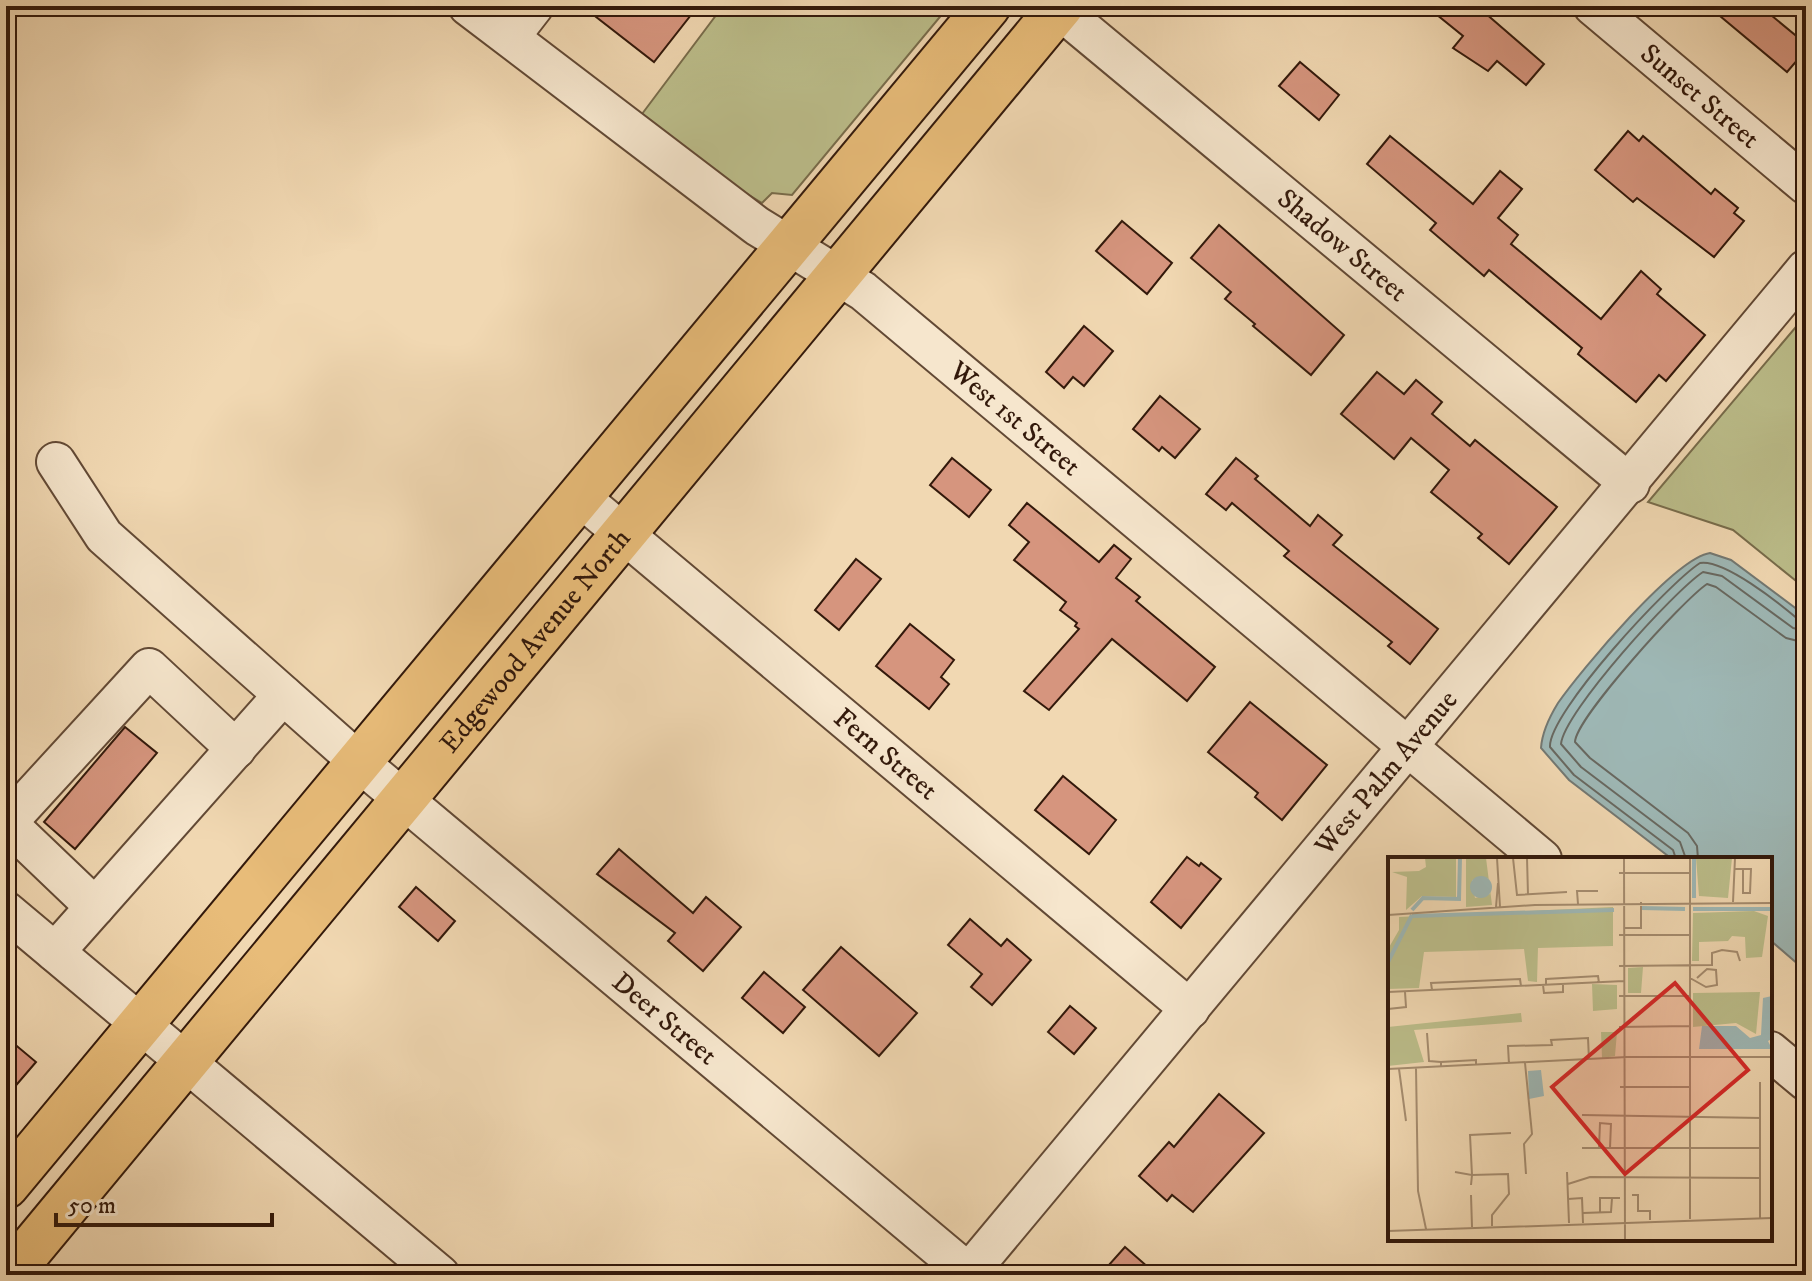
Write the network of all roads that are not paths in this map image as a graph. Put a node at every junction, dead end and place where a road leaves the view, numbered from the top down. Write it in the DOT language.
graph roads {
  1 [pos="468,6"];
  2 [pos="534,6"];
  3 [pos="988,6"];
  4 [pos="1593,6"];
  5 [pos="1058,7"];
  6 [pos="510,37"];
  7 [pos="1806,185"];
  8 [pos="788,247"];
  9 [pos="1806,269"];
  10 [pos="835,277"];
  11 [pos="56,462"];
  12 [pos="1630,484"];
  13 [pos="581,498"];
  14 [pos="622,532"];
  15 [pos="283,695"];
  16 [pos="1409,745"];
  17 [pos="236,749"];
  18 [pos="360,763"];
  19 [pos="401,798"];
  20 [pos="7,824"];
  21 [pos="1540,857"];
  22 [pos="95,907"];
  23 [pos="6,911"];
  24 [pos="55,952"];
  25 [pos="1190,1009"];
  26 [pos="142,1024"];
  27 [pos="1772,1053"];
  28 [pos="185,1060"];
  29 [pos="1806,1081"];
  30 [pos="6,1186"];
  31 [pos="969,1274"];
  32 [pos="9,1275"];
  33 [pos="440,1275"];
  1 -- 6 [label="street, West 1st Street"];
  2 -- 6 [label="street"];
  3 -- 8 [label="main road, Edgewood Avenue North"];
  4 -- 7 [label="street, Sunset Street"];
  5 -- 10 [label="main road, Edgewood Avenue North"];
  5 -- 12 [label="street, Shadow Street"];
  6 -- 8 [label="street, West 1st Street"];
  8 -- 10 [label="street, West 1st Street"];
  8 -- 13 [label="main road, Edgewood Avenue North"];
  9 -- 12 [label="street, West Palm Avenue"];
  10 -- 14 [label="main road, Edgewood Avenue North"];
  10 -- 16 [label="street, West 1st Street"];
  11 -- 15 [label="street, Deer Street"];
  12 -- 16 [label="street, West Palm Avenue"];
  13 -- 14 [label="street, Fern Street"];
  13 -- 18 [label="main road, Edgewood Avenue North"];
  14 -- 19 [label="main road, Edgewood Avenue North"];
  14 -- 25 [label="street, Fern Street"];
  15 -- 17 [label="street"];
  15 -- 18 [label="street, Deer Street"];
  16 -- 21 [label="street, West 1st Street"];
  16 -- 25 [label="street, West Palm Avenue"];
  17 -- 20 [label="street"];
  17 -- 22 [label="street"];
  18 -- 19 [label="street, Deer Street"];
  18 -- 26 [label="main road, Edgewood Avenue North"];
  19 -- 28 [label="main road, Edgewood Avenue North"];
  19 -- 31 [label="street, Deer Street"];
  20 -- 22 [label="street"];
  22 -- 24 [label="street"];
  23 -- 24 [label="street"];
  24 -- 26 [label="street"];
  25 -- 31 [label="street, West Palm Avenue"];
  26 -- 28 [label="street"];
  26 -- 30 [label="main road, Edgewood Avenue North"];
  27 -- 29 [label="street"];
  28 -- 32 [label="main road, Edgewood Avenue North"];
  28 -- 33 [label="street"];
}
